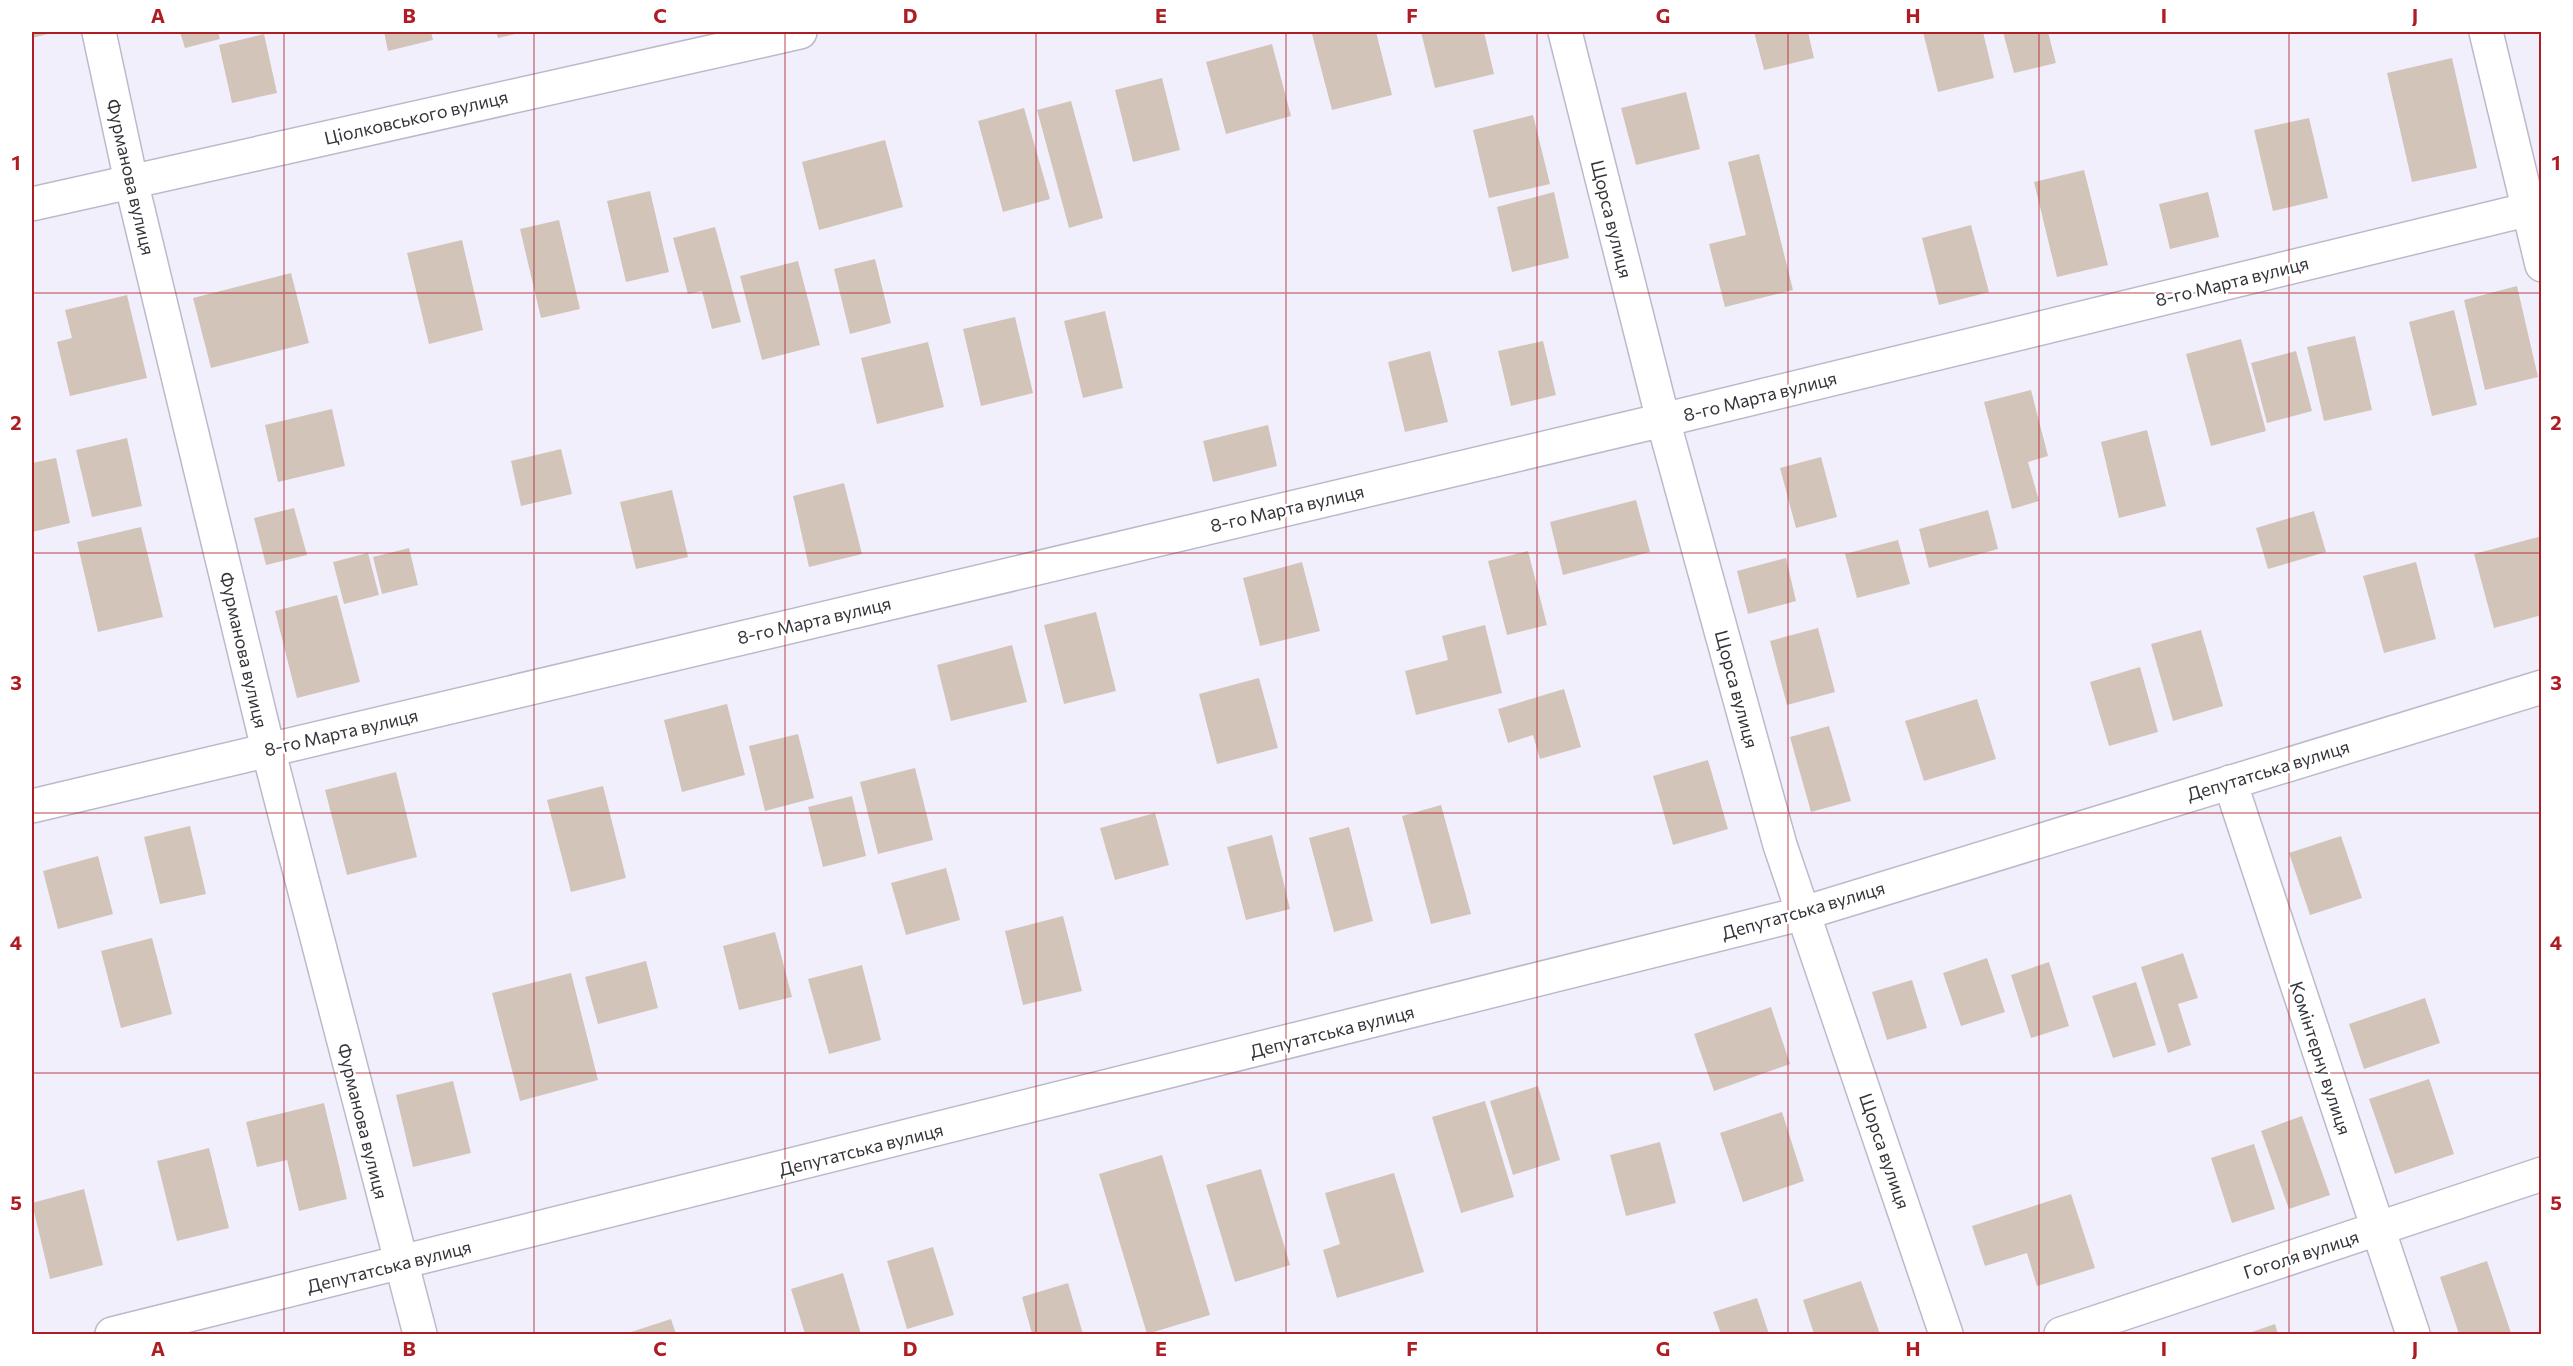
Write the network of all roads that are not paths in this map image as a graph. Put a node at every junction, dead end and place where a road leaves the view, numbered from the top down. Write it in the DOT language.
graph roads {
  1 [pos="99,32"];
  2 [pos="800,32"];
  3 [pos="1565,32"];
  4 [pos="2486,32"];
  5 [pos="131,181"];
  6 [pos="32,204"];
  7 [pos="2535,207"];
  8 [pos="2541,265"];
  9 [pos="1663,420"];
  10 [pos="2541,687"];
  11 [pos="268,749"];
  12 [pos="2230,782"];
  13 [pos="32,806"];
  14 [pos="1804,913"];
  15 [pos="2541,1174"];
  16 [pos="2378,1229"];
  17 [pos="400,1264"];
  18 [pos="112,1335"];
  19 [pos="420,1335"];
  20 [pos="1946,1335"];
  21 [pos="2061,1335"];
  22 [pos="2413,1335"];
  1 -- 5 [label="street, Фурманова вулиця"];
  2 -- 5 [label="street, Ціолковського вулиця"];
  3 -- 9 [label="street, Щорса вулиця"];
  4 -- 7 [label="street"];
  5 -- 6 [label="street, Ціолковського вулиця"];
  5 -- 11 [label="street, Фурманова вулиця"];
  7 -- 8 [label="street"];
  7 -- 9 [label="street, 8-го Марта вулиця"];
  9 -- 11 [label="street, 8-го Марта вулиця"];
  9 -- 14 [label="street, Щорса вулиця"];
  10 -- 12 [label="street, Депутатська вулиця"];
  11 -- 13 [label="street, 8-го Марта вулиця"];
  11 -- 17 [label="street, Фурманова вулиця"];
  12 -- 14 [label="street, Депутатська вулиця"];
  12 -- 16 [label="street, Комінтерну вулиця"];
  14 -- 17 [label="street, Депутатська вулиця"];
  14 -- 20 [label="street, Щорса вулиця"];
  15 -- 16 [label="street, Гоголя вулиця"];
  16 -- 21 [label="street, Гоголя вулиця"];
  16 -- 22 [label="street, Комінтерну вулиця"];
  17 -- 18 [label="street, Депутатська вулиця"];
  17 -- 19 [label="street, Фурманова вулиця"];
}
